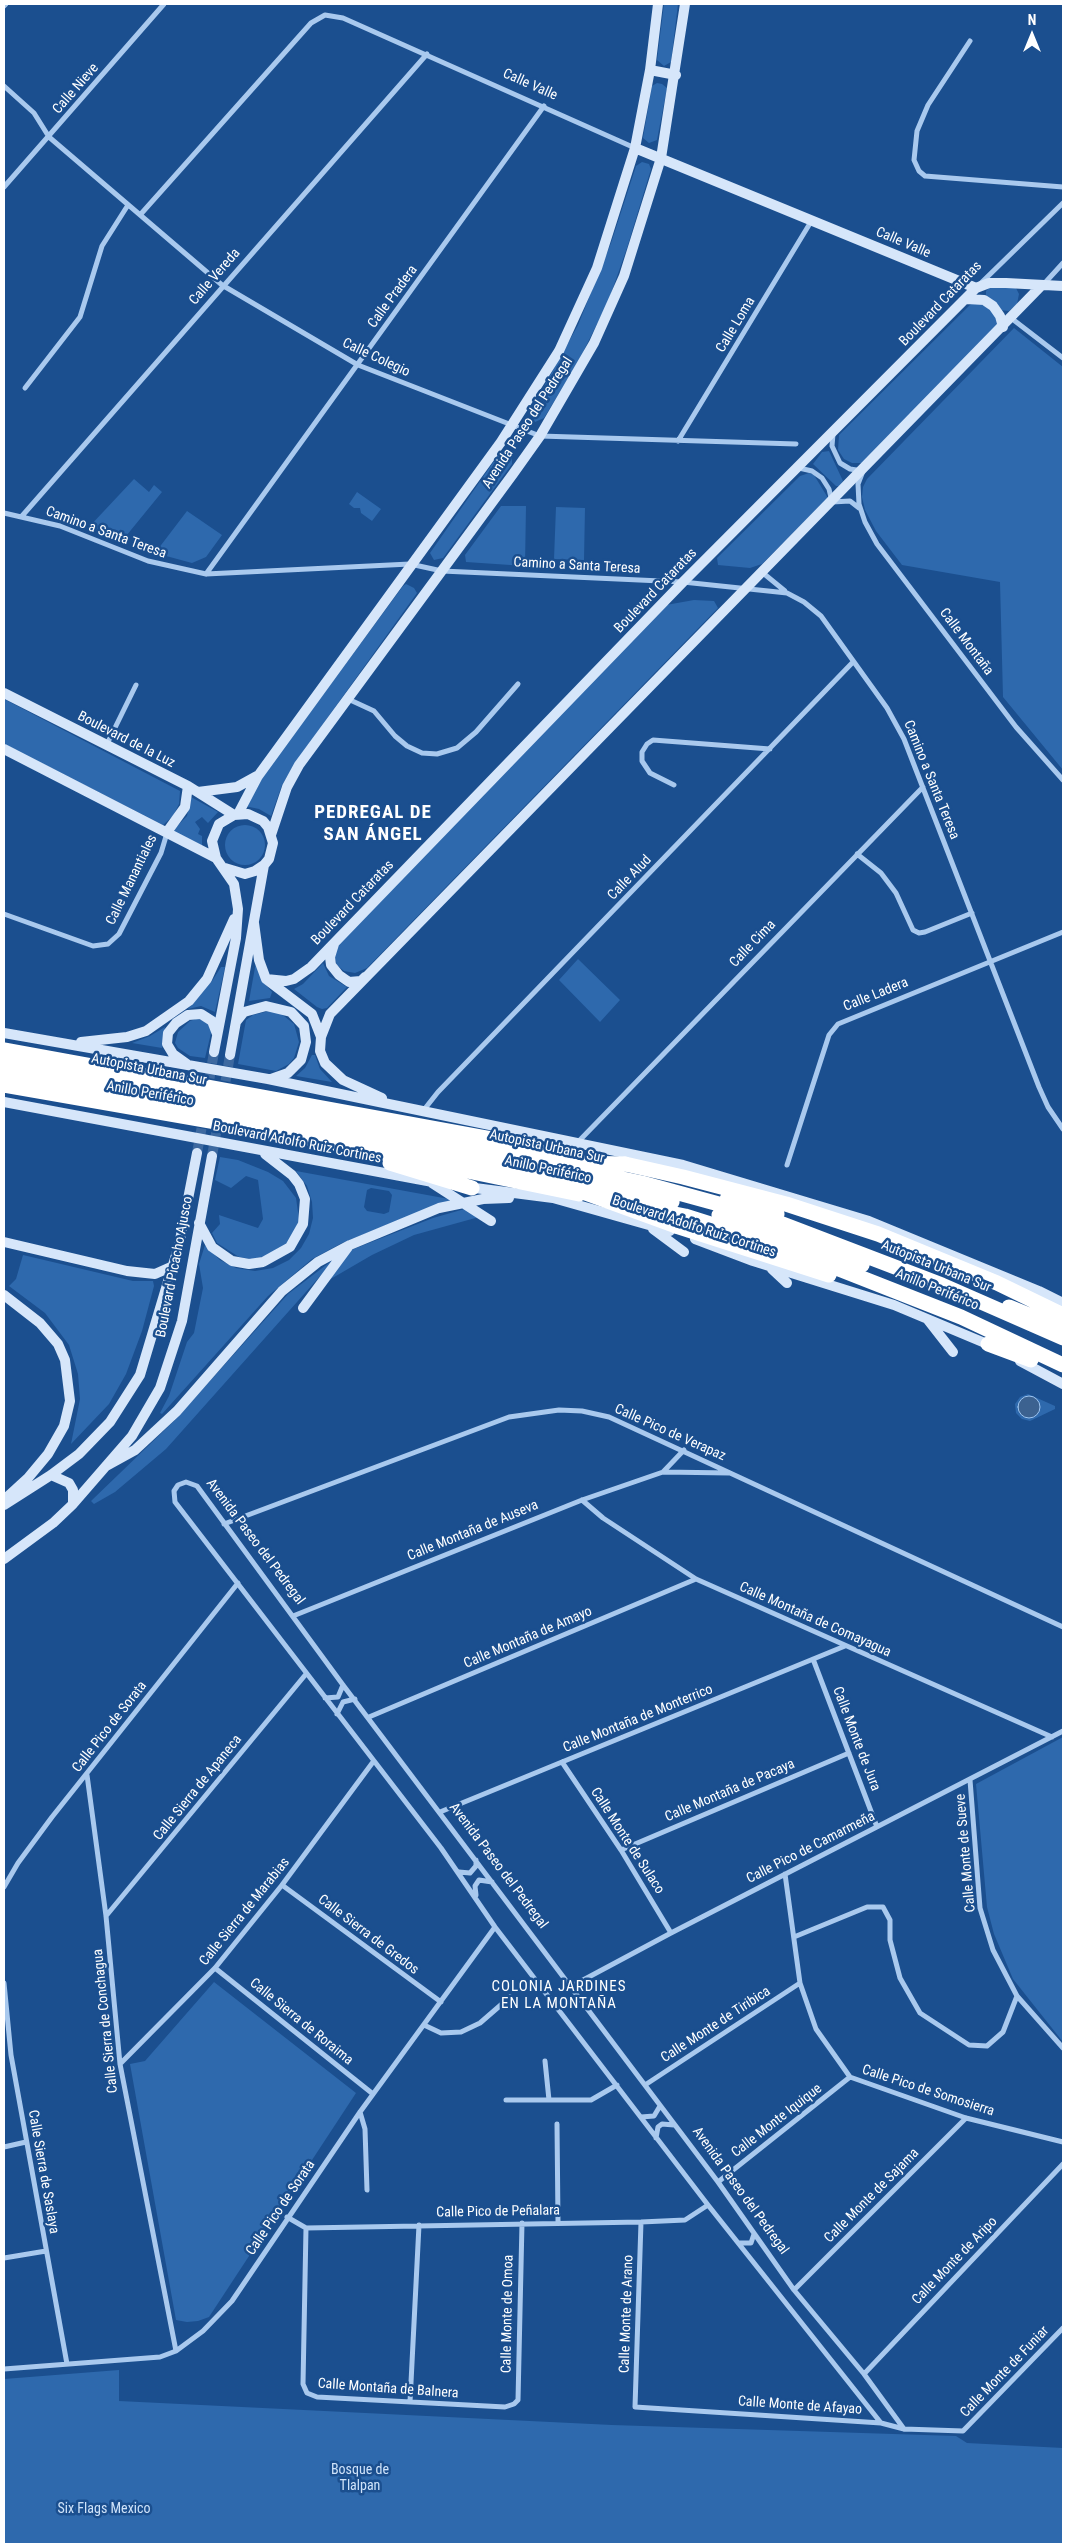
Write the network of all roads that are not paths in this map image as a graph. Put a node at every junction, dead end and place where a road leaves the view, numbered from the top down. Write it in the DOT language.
graph roads {
  1 [pos="164,4"];
  2 [pos="658,4"];
  3 [pos="686,4"];
  4 [pos="970,41"];
  5 [pos="428,54"];
  6 [pos="650,70"];
  7 [pos="676,75"];
  8 [pos="4,86"];
  9 [pos="544,106"];
  10 [pos="49,137"];
  11 [pos="634,148"];
  12 [pos="661,158"];
  13 [pos="4,187"];
  14 [pos="1063,187"];
  15 [pos="128,205"];
  16 [pos="1062,206"];
  17 [pos="140,215"];
  18 [pos="812,220"];
  19 [pos="1063,263"];
  20 [pos="222,285"];
  21 [pos="1042,285"];
  22 [pos="1063,286"];
  23 [pos="976,288"];
  24 [pos="967,298"];
  25 [pos="1011,318"];
  26 [pos="1003,327"];
  27 [pos="1063,358"];
  28 [pos="358,365"];
  29 [pos="26,388"];
  30 [pos="512,427"];
  31 [pos="833,434"];
  32 [pos="540,436"];
  33 [pos="678,441"];
  34 [pos="796,444"];
  35 [pos="799,468"];
  36 [pos="863,470"];
  37 [pos="832,502"];
  38 [pos="861,510"];
  39 [pos="4,513"];
  40 [pos="22,516"];
  41 [pos="410,564"];
  42 [pos="442,570"];
  43 [pos="763,573"];
  44 [pos="206,574"];
  45 [pos="683,582"];
  46 [pos="747,589"];
  47 [pos="787,593"];
  48 [pos="853,662"];
  49 [pos="518,684"];
  50 [pos="136,685"];
  51 [pos="4,693"];
  52 [pos="348,698"];
  53 [pos="106,745"];
  54 [pos="4,749"];
  55 [pos="770,749"];
  56 [pos="258,776"];
  57 [pos="1063,780"];
  58 [pos="674,785"];
  59 [pos="188,786"];
  60 [pos="923,787"];
  61 [pos="198,792"];
  62 [pos="236,814"];
  63 [pos="167,832"];
  64 [pos="271,835"];
  65 [pos="857,854"];
  66 [pos="216,858"];
  67 [pos="264,865"];
  68 [pos="225,868"];
  69 [pos="238,909"];
  70 [pos="972,913"];
  71 [pos="4,914"];
  72 [pos="254,923"];
  73 [pos="1063,932"];
  74 [pos="335,941"];
  75 [pos="990,961"];
  76 [pos="369,974"];
  77 [pos="266,979"];
  78 [pos="235,1023"];
  79 [pos="4,1033"];
  80 [pos="217,1036"];
  81 [pos="321,1037"];
  82 [pos="62,1042"];
  83 [pos="4,1050"];
  84 [pos="214,1052"];
  85 [pos="230,1055"];
  86 [pos="4,1058"];
  87 [pos="200,1068"];
  88 [pos="4,1073"];
  89 [pos="268,1080"];
  90 [pos="4,1084"];
  91 [pos="4,1102"];
  92 [pos="399,1106"];
  93 [pos="423,1111"];
  94 [pos="1063,1129"];
  95 [pos="302,1137"];
  96 [pos="577,1142"];
  97 [pos="255,1150"];
  98 [pos="197,1153"];
  99 [pos="212,1156"];
  100 [pos="546,1162"];
  101 [pos="787,1164"];
  102 [pos="529,1172"];
  103 [pos="431,1182"];
  104 [pos="472,1188"];
  105 [pos="553,1198"];
  106 [pos="462,1202"];
  107 [pos="199,1221"];
  108 [pos="491,1221"];
  109 [pos="646,1224"];
  110 [pos="4,1242"];
  111 [pos="350,1245"];
  112 [pos="684,1252"];
  113 [pos="173,1266"];
  114 [pos="769,1266"];
  115 [pos="787,1284"];
  116 [pos="4,1295"];
  117 [pos="1063,1303"];
  118 [pos="303,1308"];
  119 [pos="1063,1316"];
  120 [pos="928,1319"];
  121 [pos="1063,1329"];
  122 [pos="1063,1338"];
  123 [pos="988,1344"];
  124 [pos="1063,1349"];
  125 [pos="953,1352"];
  126 [pos="1063,1365"];
  127 [pos="1063,1371"];
  128 [pos="1063,1384"];
  129 [pos="684,1450"];
  130 [pos="106,1466"];
  131 [pos="663,1472"];
  132 [pos="733,1473"];
  133 [pos="51,1475"];
  134 [pos="4,1500"];
  135 [pos="582,1500"];
  136 [pos="72,1504"];
  137 [pos="4,1506"];
  138 [pos="224,1524"];
  139 [pos="4,1559"];
  140 [pos="696,1579"];
  141 [pos="238,1583"];
  142 [pos="293,1616"];
  143 [pos="1063,1627"];
  144 [pos="845,1646"];
  145 [pos="813,1659"];
  146 [pos="306,1674"];
  147 [pos="343,1684"];
  148 [pos="325,1698"];
  149 [pos="355,1699"];
  150 [pos="337,1714"];
  151 [pos="369,1717"];
  152 [pos="1063,1731"];
  153 [pos="1052,1737"];
  154 [pos="849,1753"];
  155 [pos="373,1762"];
  156 [pos="562,1762"];
  157 [pos="87,1775"];
  158 [pos="970,1780"];
  159 [pos="440,1812"];
  160 [pos="877,1827"];
  161 [pos="621,1850"];
  162 [pos="476,1860"];
  163 [pos="458,1872"];
  164 [pos="785,1874"];
  165 [pos="492,1882"];
  166 [pos="282,1885"];
  167 [pos="4,1887"];
  168 [pos="476,1896"];
  169 [pos="106,1916"];
  170 [pos="495,1927"];
  171 [pos="671,1932"];
  172 [pos="794,1937"];
  173 [pos="215,1968"];
  174 [pos="4,1983"];
  175 [pos="800,1983"];
  176 [pos="570,1987"];
  177 [pos="510,1996"];
  178 [pos="1017,1996"];
  179 [pos="440,2002"];
  180 [pos="424,2025"];
  181 [pos="1063,2048"];
  182 [pos="545,2061"];
  183 [pos="120,2064"];
  184 [pos="850,2077"];
  185 [pos="644,2085"];
  186 [pos="616,2086"];
  187 [pos="373,2094"];
  188 [pos="506,2100"];
  189 [pos="549,2100"];
  190 [pos="660,2106"];
  191 [pos="360,2112"];
  192 [pos="641,2117"];
  193 [pos="966,2118"];
  194 [pos="557,2124"];
  195 [pos="674,2125"];
  196 [pos="656,2138"];
  197 [pos="26,2142"];
  198 [pos="1063,2142"];
  199 [pos="4,2147"];
  200 [pos="1063,2164"];
  201 [pos="718,2182"];
  202 [pos="367,2190"];
  203 [pos="708,2205"];
  204 [pos="287,2217"];
  205 [pos="558,2222"];
  206 [pos="641,2222"];
  207 [pos="522,2223"];
  208 [pos="419,2225"];
  209 [pos="306,2228"];
  210 [pos="754,2234"];
  211 [pos="738,2243"];
  212 [pos="46,2251"];
  213 [pos="4,2258"];
  214 [pos="794,2290"];
  215 [pos="1063,2328"];
  216 [pos="176,2352"];
  217 [pos="67,2364"];
  218 [pos="4,2370"];
  219 [pos="864,2374"];
  220 [pos="410,2402"];
  221 [pos="514,2404"];
  222 [pos="635,2407"];
  223 [pos="881,2423"];
  224 [pos="904,2429"];
  225 [pos="963,2431"];
  1 -- 10 [label="street, Calle Nieve"];
  2 -- 6 [label="main road, Avenida Paseo del Pedregal"];
  3 -- 7 [label="main road, Avenida Paseo del Pedregal"];
  4 -- 14 [label="street"];
  5 -- 9 [label="street, Calle Valle"];
  5 -- 17 [label="street, Calle Valle"];
  5 -- 20 [label="street, Calle Vereda"];
  6 -- 7 [label="main road"];
  6 -- 11 [label="main road, Avenida Paseo del Pedregal"];
  7 -- 12 [label="main road, Avenida Paseo del Pedregal"];
  8 -- 10 [label="street, Calle Colegio"];
  9 -- 11 [label="street, Calle Valle"];
  9 -- 28 [label="street, Calle Pradera"];
  10 -- 13 [label="street, Calle Nieve"];
  10 -- 15 [label="street, Calle Colegio"];
  11 -- 12 [label="main road, Calle Valle"];
  11 -- 30 [label="main road, Avenida Paseo del Pedregal"];
  12 -- 18 [label="main road, Calle Valle"];
  12 -- 32 [label="main road, Avenida Paseo del Pedregal"];
  15 -- 17 [label="street, Calle Colegio"];
  15 -- 29 [label="street"];
  16 -- 23 [label="street, Boulevard Cataratas"];
  17 -- 20 [label="street, Calle Colegio"];
  18 -- 23 [label="main road, Calle Valle"];
  18 -- 33 [label="street, Calle Loma"];
  19 -- 21 [label="street"];
  20 -- 28 [label="street, Calle Colegio"];
  20 -- 40 [label="street, Calle Vereda"];
  21 -- 22 [label="main road"];
  21 -- 23 [label="main road"];
  21 -- 25 [label="main road"];
  23 -- 24 [label="main road, Boulevard Cataratas"];
  24 -- 26 [label="main road"];
  24 -- 31 [label="main road, Boulevard Cataratas"];
  25 -- 26 [label="main road"];
  25 -- 27 [label="street"];
  26 -- 36 [label="main road"];
  28 -- 30 [label="street, Calle Colegio"];
  28 -- 44 [label="street, Calle Pradera"];
  30 -- 32 [label="street, Calle Colegio"];
  30 -- 41 [label="main road, Avenida Paseo del Pedregal"];
  31 -- 35 [label="main road, Boulevard Cataratas"];
  31 -- 36 [label="street"];
  32 -- 33 [label="street, Calle Colegio"];
  32 -- 42 [label="main road, Avenida Paseo del Pedregal"];
  33 -- 34 [label="street, Calle Colegio"];
  35 -- 37 [label="street"];
  35 -- 45 [label="main road, Boulevard Cataratas"];
  36 -- 37 [label="main road"];
  36 -- 38 [label="street, Calle Montaña"];
  37 -- 38 [label="street"];
  37 -- 43 [label="main road"];
  38 -- 57 [label="street, Calle Montaña"];
  39 -- 40 [label="street, Camino a Santa Teresa"];
  40 -- 44 [label="street, Camino a Santa Teresa"];
  41 -- 42 [label="street, Camino a Santa Teresa"];
  41 -- 44 [label="street, Camino a Santa Teresa"];
  41 -- 56 [label="main road, Avenida Paseo del Pedregal"];
  42 -- 45 [label="street, Camino a Santa Teresa"];
  42 -- 52 [label="main road, Avenida Paseo del Pedregal"];
  43 -- 46 [label="main road"];
  43 -- 47 [label="street"];
  45 -- 46 [label="street, Camino a Santa Teresa"];
  45 -- 74 [label="main road, Boulevard Cataratas"];
  46 -- 47 [label="street, Camino a Santa Teresa"];
  46 -- 76 [label="main road"];
  47 -- 48 [label="street, Camino a Santa Teresa"];
  48 -- 55 [label="street, Calle Alud"];
  48 -- 60 [label="street, Camino a Santa Teresa"];
  49 -- 52 [label="street"];
  50 -- 53 [label="street"];
  51 -- 53 [label="main road, Boulevard de la Luz"];
  52 -- 64 [label="main road, Avenida Paseo del Pedregal"];
  53 -- 59 [label="main road, Boulevard de la Luz"];
  54 -- 63 [label="main road"];
  55 -- 58 [label="street"];
  55 -- 93 [label="street, Calle Alud"];
  56 -- 61 [label="main road"];
  56 -- 62 [label="main road, Avenida Paseo del Pedregal"];
  59 -- 61 [label="main road, Boulevard de la Luz"];
  59 -- 63 [label="main road"];
  60 -- 65 [label="street, Calle Cima"];
  60 -- 70 [label="street, Camino a Santa Teresa"];
  61 -- 62 [label="main road, Boulevard de la Luz"];
  62 -- 64 [label="main road"];
  62 -- 66 [label="main road"];
  63 -- 66 [label="main road"];
  63 -- 71 [label="street, Calle Manantiales"];
  64 -- 67 [label="main road"];
  65 -- 70 [label="street"];
  65 -- 96 [label="street, Calle Cima"];
  66 -- 68 [label="main road"];
  67 -- 68 [label="main road"];
  67 -- 72 [label="main road"];
  68 -- 69 [label="main road"];
  69 -- 80 [label="main road"];
  69 -- 82 [label="main road"];
  70 -- 75 [label="street, Camino a Santa Teresa"];
  72 -- 77 [label="main road"];
  72 -- 78 [label="main road"];
  73 -- 75 [label="street, Calle Ladera"];
  74 -- 76 [label="main road"];
  74 -- 77 [label="main road, Boulevard Cataratas"];
  75 -- 94 [label="street, Camino a Santa Teresa"];
  75 -- 101 [label="street, Calle Ladera"];
  76 -- 81 [label="main road"];
  77 -- 81 [label="main road"];
  78 -- 85 [label="main road"];
  78 -- 89 [label="main road"];
  79 -- 82 [label="main road"];
  80 -- 84 [label="main road"];
  80 -- 87 [label="main road"];
  81 -- 92 [label="main road"];
  82 -- 87 [label="main road"];
  83 -- 121 [label="highway, Anillo Periférico"];
  86 -- 100 [label="highway, Autopista Urbana Sur, bridge"];
  87 -- 89 [label="main road"];
  88 -- 102 [label="highway, Autopista Urbana Sur, bridge"];
  89 -- 92 [label="main road"];
  90 -- 95 [label="highway, Anillo Periférico"];
  91 -- 97 [label="main road, Boulevard Adolfo Ruiz Cortines"];
  92 -- 93 [label="main road"];
  93 -- 96 [label="main road"];
  95 -- 104 [label="highway"];
  95 -- 126 [label="highway, Anillo Periférico"];
  96 -- 117 [label="main road"];
  97 -- 103 [label="main road, Boulevard Adolfo Ruiz Cortines"];
  97 -- 107 [label="main road"];
  98 -- 113 [label="main road, Boulevard Picacho Ajusco"];
  99 -- 107 [label="main road, Boulevard Picacho Ajusco"];
  100 -- 119 [label="highway, bridge"];
  100 -- 122 [label="highway, Autopista Urbana Sur, bridge"];
  102 -- 124 [label="highway, Autopista Urbana Sur, bridge"];
  102 -- 127 [label="highway, bridge"];
  103 -- 104 [label="main road, Boulevard Adolfo Ruiz Cortines"];
  103 -- 106 [label="main road"];
  104 -- 105 [label="main road, Boulevard Adolfo Ruiz Cortines"];
  105 -- 106 [label="main road"];
  105 -- 109 [label="main road, Boulevard Adolfo Ruiz Cortines"];
  106 -- 108 [label="main road"];
  106 -- 111 [label="main road"];
  107 -- 130 [label="main road, Boulevard Picacho Ajusco"];
  109 -- 112 [label="main road"];
  109 -- 114 [label="main road, Boulevard Adolfo Ruiz Cortines"];
  110 -- 113 [label="main road"];
  111 -- 118 [label="main road"];
  111 -- 130 [label="main road"];
  113 -- 133 [label="main road, Boulevard Picacho Ajusco"];
  114 -- 115 [label="main road"];
  114 -- 120 [label="main road, Boulevard Adolfo Ruiz Cortines"];
  116 -- 134 [label="main road"];
  120 -- 123 [label="main road, Boulevard Adolfo Ruiz Cortines"];
  120 -- 125 [label="main road"];
  123 -- 127 [label="highway"];
  123 -- 128 [label="main road, Boulevard Adolfo Ruiz Cortines"];
  129 -- 131 [label="street, Calle Montaña de Auseva"];
  129 -- 132 [label="street, Calle Pico de Verapaz"];
  129 -- 138 [label="street, Calle Pico de Verapaz"];
  130 -- 136 [label="main road, Boulevard Picacho Ajusco"];
  131 -- 132 [label="street, Calle Montaña de Auseva"];
  131 -- 135 [label="street, Calle Montaña de Auseva"];
  132 -- 143 [label="street, Calle Pico de Verapaz"];
  133 -- 136 [label="main road"];
  133 -- 137 [label="main road, Boulevard Picacho Ajusco"];
  135 -- 140 [label="street, Calle Montaña de Comayagua"];
  135 -- 142 [label="street, Calle Montaña de Auseva"];
  136 -- 139 [label="main road, Boulevard Picacho Ajusco"];
  138 -- 141 [label="street, Avenida Paseo del Pedregal"];
  138 -- 142 [label="street, Avenida Paseo del Pedregal"];
  140 -- 144 [label="street, Calle Montaña de Comayagua"];
  140 -- 151 [label="street, Calle Montaña de Amayo"];
  141 -- 146 [label="street, Avenida Paseo del Pedregal"];
  141 -- 157 [label="street, Calle Pico de Sorata"];
  142 -- 147 [label="street, Avenida Paseo del Pedregal"];
  144 -- 145 [label="street, Calle Montaña de Monterrico"];
  144 -- 153 [label="street, Calle Montaña de Comayagua"];
  145 -- 154 [label="street, Calle Monte de Jura"];
  145 -- 156 [label="street, Calle Montaña de Monterrico"];
  146 -- 148 [label="street, Avenida Paseo del Pedregal"];
  146 -- 169 [label="street, Calle Sierra de Apaneca"];
  147 -- 148 [label="street"];
  147 -- 149 [label="street, Avenida Paseo del Pedregal"];
  148 -- 150 [label="street, Avenida Paseo del Pedregal"];
  149 -- 150 [label="street"];
  149 -- 151 [label="street, Avenida Paseo del Pedregal"];
  150 -- 155 [label="street, Avenida Paseo del Pedregal"];
  151 -- 159 [label="street, Avenida Paseo del Pedregal"];
  152 -- 153 [label="street, Calle Pico de Camarmeña"];
  153 -- 158 [label="street, Calle Pico de Camarmeña"];
  154 -- 160 [label="street, Calle Monte de Jura"];
  154 -- 161 [label="street, Calle Montaña de Pacaya"];
  155 -- 163 [label="street, Avenida Paseo del Pedregal"];
  155 -- 166 [label="street, Calle Sierra de Marabias"];
  156 -- 159 [label="street, Calle Montaña de Monterrico"];
  156 -- 161 [label="street, Calle Monte de Sulaco"];
  157 -- 167 [label="street, Calle Pico de Sorata"];
  157 -- 169 [label="street, Calle Sierra de Conchagua"];
  158 -- 160 [label="street, Calle Pico de Camarmeña"];
  158 -- 178 [label="street, Calle Monte de Sueve"];
  159 -- 162 [label="street, Avenida Paseo del Pedregal"];
  160 -- 164 [label="street, Calle Pico de Camarmeña"];
  161 -- 171 [label="street, Calle Monte de Sulaco"];
  162 -- 163 [label="street"];
  162 -- 165 [label="street, Avenida Paseo del Pedregal"];
  163 -- 168 [label="street, Avenida Paseo del Pedregal"];
  164 -- 171 [label="street, Calle Pico de Camarmeña"];
  164 -- 172 [label="street, Calle Pico de Somosierra"];
  165 -- 168 [label="street"];
  165 -- 176 [label="street, Avenida Paseo del Pedregal"];
  166 -- 173 [label="street, Calle Sierra de Marabias"];
  166 -- 179 [label="street, Calle Sierra de Gredos"];
  168 -- 170 [label="street, Avenida Paseo del Pedregal"];
  169 -- 183 [label="street, Calle Sierra de Conchagua"];
  170 -- 179 [label="street, Calle Pico de Sorata"];
  170 -- 186 [label="street, Avenida Paseo del Pedregal"];
  171 -- 176 [label="street, Calle Pico de Camarmeña"];
  172 -- 175 [label="street, Calle Pico de Somosierra"];
  172 -- 178 [label="street"];
  173 -- 183 [label="street, Calle Sierra de Marabias"];
  173 -- 187 [label="street, Calle Sierra de Roraima"];
  174 -- 197 [label="street, Calle Sierra de Saslaya"];
  175 -- 184 [label="street, Calle Pico de Somosierra"];
  175 -- 185 [label="street, Calle Monte de Tiribica"];
  176 -- 185 [label="street, Avenida Paseo del Pedregal"];
  177 -- 180 [label="street"];
  178 -- 181 [label="street, Calle Monte de Sueve"];
  179 -- 180 [label="street, Calle Pico de Sorata"];
  180 -- 187 [label="street, Calle Pico de Sorata"];
  182 -- 189 [label="street"];
  183 -- 216 [label="street, Calle Sierra de Conchagua"];
  184 -- 193 [label="street, Calle Pico de Somosierra"];
  184 -- 201 [label="street, Calle Monte Iquique"];
  185 -- 190 [label="street, Avenida Paseo del Pedregal"];
  186 -- 189 [label="street"];
  186 -- 192 [label="street, Avenida Paseo del Pedregal"];
  187 -- 191 [label="street, Calle Pico de Sorata"];
  188 -- 189 [label="street"];
  190 -- 192 [label="street"];
  190 -- 195 [label="street, Avenida Paseo del Pedregal"];
  191 -- 202 [label="street"];
  191 -- 204 [label="street, Calle Pico de Sorata"];
  192 -- 196 [label="street, Avenida Paseo del Pedregal"];
  193 -- 198 [label="street, Calle Pico de Somosierra"];
  193 -- 214 [label="street, Calle Monte de Sajama"];
  194 -- 205 [label="street"];
  195 -- 196 [label="street"];
  195 -- 201 [label="street, Avenida Paseo del Pedregal"];
  196 -- 203 [label="street, Avenida Paseo del Pedregal"];
  197 -- 199 [label="street"];
  197 -- 212 [label="street, Calle Sierra de Saslaya"];
  200 -- 219 [label="street, Calle Monte de Aripo"];
  201 -- 210 [label="street, Avenida Paseo del Pedregal"];
  203 -- 206 [label="street, Calle Pico de Peñalara"];
  203 -- 211 [label="street, Avenida Paseo del Pedregal"];
  204 -- 209 [label="street"];
  204 -- 216 [label="street, Calle Pico de Sorata"];
  205 -- 206 [label="street, Calle Pico de Peñalara"];
  205 -- 207 [label="street, Calle Pico de Peñalara"];
  206 -- 222 [label="street, Calle Monte de Arano"];
  207 -- 208 [label="street, Calle Pico de Peñalara"];
  207 -- 221 [label="street, Calle Monte de Omoa"];
  208 -- 209 [label="street, Calle Pico de Peñalara"];
  208 -- 220 [label="street"];
  209 -- 220 [label="street, Calle Montaña de Balnera"];
  210 -- 211 [label="street"];
  210 -- 214 [label="street, Avenida Paseo del Pedregal"];
  211 -- 223 [label="street, Avenida Paseo del Pedregal"];
  212 -- 213 [label="street"];
  212 -- 217 [label="street, Calle Sierra de Saslaya"];
  214 -- 219 [label="street, Avenida Paseo del Pedregal"];
  215 -- 225 [label="street, Calle Monte de Funiar"];
  216 -- 217 [label="street, Calle Pico de Sorata"];
  217 -- 218 [label="street, Calle Pico de Sorata"];
  219 -- 224 [label="street, Avenida Paseo del Pedregal"];
  220 -- 221 [label="street, Calle Montaña de Balnera"];
  222 -- 223 [label="street, Calle Monte de Afayao"];
  223 -- 224 [label="street, Calle Monte de Afayao"];
  224 -- 225 [label="street, Calle Monte de Afayao"];
}
